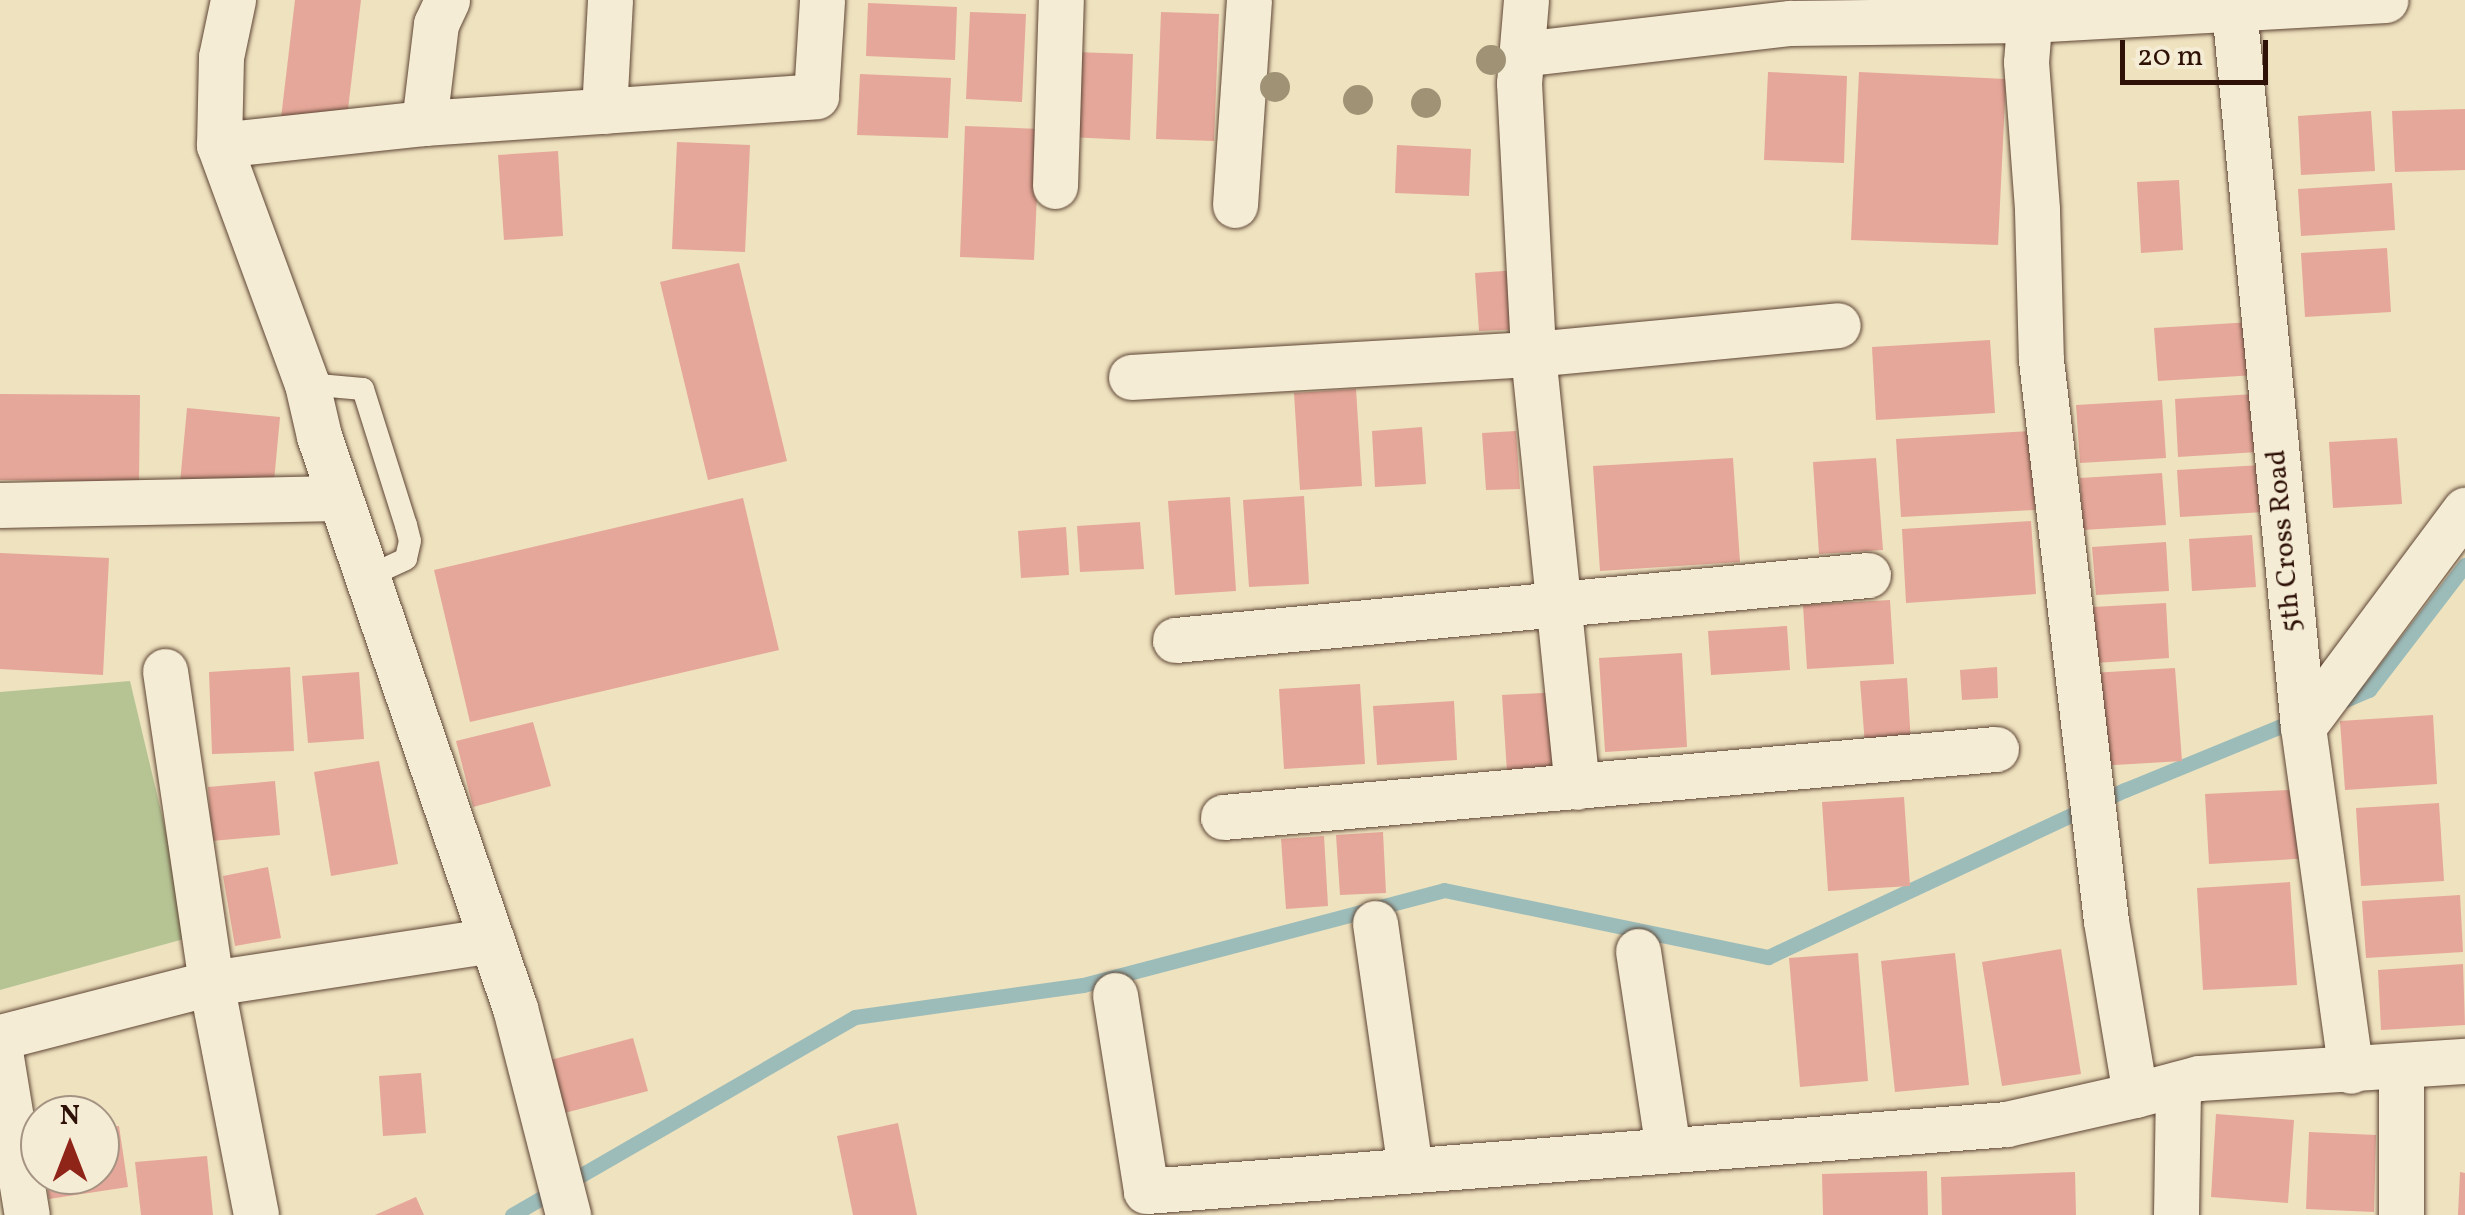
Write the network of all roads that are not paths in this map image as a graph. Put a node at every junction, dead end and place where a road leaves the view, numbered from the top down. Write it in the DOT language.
graph roads {
  1 [pos="233,0"];
  2 [pos="447,0"];
  3 [pos="610,0"];
  4 [pos="822,0"];
  5 [pos="1061,0"];
  6 [pos="1249,0"];
  7 [pos="1526,0"];
  8 [pos="2385,0"];
  9 [pos="2262,5"];
  10 [pos="2030,10"];
  11 [pos="1790,12"];
  12 [pos="1521,54"];
  13 [pos="604,111"];
  14 [pos="424,123"];
  15 [pos="219,145"];
  16 [pos="1055,186"];
  17 [pos="1235,205"];
  18 [pos="1838,325"];
  19 [pos="1533,354"];
  20 [pos="1131,377"];
  21 [pos="307,384"];
  22 [pos="340,498"];
  23 [pos="0,506"];
  24 [pos="2465,510"];
  25 [pos="1868,575"];
  26 [pos="368,577"];
  27 [pos="1558,604"];
  28 [pos="1175,640"];
  29 [pos="165,671"];
  30 [pos="2303,727"];
  31 [pos="1996,750"];
  32 [pos="1578,787"];
  33 [pos="1223,816"];
  34 [pos="1375,923"];
  35 [pos="492,940"];
  36 [pos="1638,951"];
  37 [pos="211,983"];
  38 [pos="1116,995"];
  39 [pos="0,1037"];
  40 [pos="0,1051"];
  41 [pos="2465,1061"];
  42 [pos="2401,1066"];
  43 [pos="2351,1072"];
  44 [pos="2178,1084"];
  45 [pos="2135,1095"];
  46 [pos="1668,1150"];
  47 [pos="1410,1170"];
  48 [pos="27,1215"];
  49 [pos="256,1215"];
  50 [pos="568,1215"];
  51 [pos="2176,1215"];
  52 [pos="2401,1215"];
  1 -- 15 [label="street"];
  2 -- 14 [label="street"];
  3 -- 13 [label="street"];
  4 -- 13 [label="street"];
  5 -- 16 [label="street"];
  6 -- 17 [label="street"];
  7 -- 12 [label="street"];
  8 -- 9 [label="street"];
  9 -- 10 [label="street"];
  9 -- 30 [label="street, 5th Cross Road"];
  10 -- 11 [label="street"];
  10 -- 45 [label="street"];
  11 -- 12 [label="street"];
  12 -- 19 [label="street"];
  13 -- 14 [label="street"];
  14 -- 15 [label="street"];
  15 -- 21 [label="street"];
  18 -- 19 [label="street"];
  19 -- 20 [label="street"];
  19 -- 27 [label="street"];
  21 -- 22 [label="street"];
  21 -- 26 [label="lane"];
  22 -- 23 [label="street"];
  22 -- 26 [label="street"];
  24 -- 30 [label="street"];
  25 -- 27 [label="street"];
  26 -- 35 [label="street"];
  27 -- 28 [label="street"];
  27 -- 32 [label="street"];
  29 -- 37 [label="street"];
  30 -- 43 [label="street, 5th Cross Road"];
  31 -- 32 [label="street"];
  32 -- 33 [label="street"];
  34 -- 47 [label="street"];
  35 -- 37 [label="street"];
  35 -- 50 [label="street"];
  36 -- 46 [label="street"];
  37 -- 39 [label="street"];
  37 -- 49 [label="street"];
  38 -- 47 [label="street"];
  40 -- 48 [label="street"];
  41 -- 42 [label="street"];
  42 -- 43 [label="street"];
  42 -- 52 [label="street"];
  43 -- 44 [label="street"];
  44 -- 45 [label="street"];
  44 -- 51 [label="street"];
  45 -- 46 [label="street"];
  46 -- 47 [label="street"];
}
